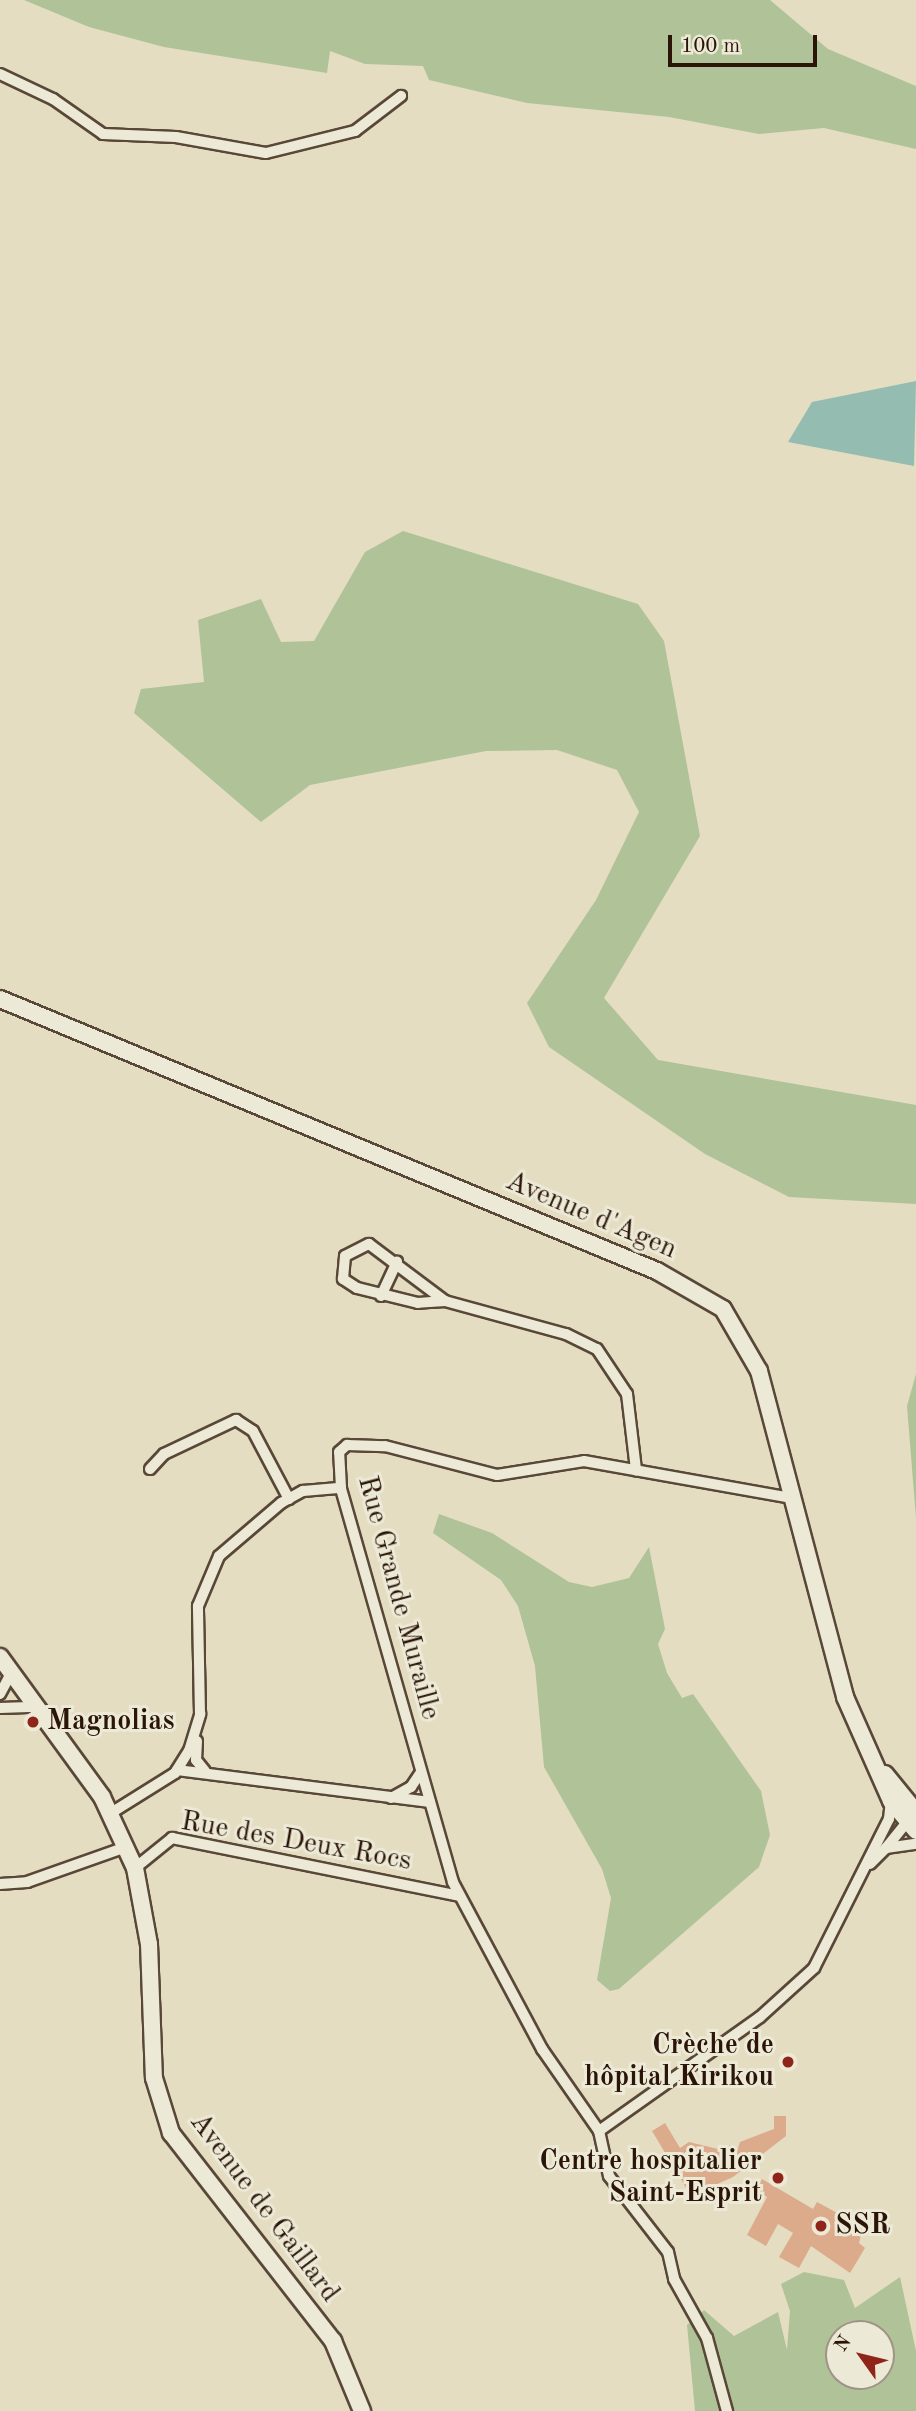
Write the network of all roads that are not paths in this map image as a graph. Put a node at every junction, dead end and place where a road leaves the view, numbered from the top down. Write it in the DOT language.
graph roads {
  1 [pos="0,74"];
  2 [pos="401,96"];
  3 [pos="0,999"];
  4 [pos="397,1261"];
  5 [pos="381,1296"];
  6 [pos="444,1301"];
  7 [pos="150,1469"];
  8 [pos="636,1470"];
  9 [pos="341,1488"];
  10 [pos="791,1498"];
  11 [pos="289,1499"];
  12 [pos="0,1657"];
  13 [pos="11,1673"];
  14 [pos="0,1694"];
  15 [pos="36,1707"];
  16 [pos="0,1708"];
  17 [pos="200,1714"];
  18 [pos="177,1770"];
  19 [pos="205,1771"];
  20 [pos="421,1772"];
  21 [pos="391,1798"];
  22 [pos="430,1802"];
  23 [pos="111,1813"];
  24 [pos="909,1816"];
  25 [pos="882,1832"];
  26 [pos="916,1844"];
  27 [pos="127,1847"];
  28 [pos="886,1849"];
  29 [pos="135,1868"];
  30 [pos="0,1884"];
  31 [pos="459,1896"];
  32 [pos="848,1899"];
  33 [pos="599,2131"];
  34 [pos="362,2411"];
  35 [pos="727,2411"];
  1 -- 2 [label="street"];
  3 -- 10 [label="main road, Avenue d'Agen"];
  4 -- 5 [label="street"];
  4 -- 5 [label="street"];
  4 -- 6 [label="street"];
  5 -- 6 [label="street"];
  6 -- 8 [label="street"];
  7 -- 11 [label="street"];
  8 -- 9 [label="street, Rue Grande Muraille"];
  8 -- 10 [label="street, Rue Grande Muraille"];
  9 -- 11 [label="street"];
  9 -- 20 [label="street, Rue Grande Muraille"];
  10 -- 24 [label="main road, Avenue d'Agen"];
  11 -- 17 [label="street"];
  12 -- 13 [label="main road, Avenue de Gaillard"];
  13 -- 14 [label="street"];
  13 -- 15 [label="main road, Avenue de Gaillard"];
  15 -- 16 [label="street"];
  15 -- 23 [label="main road, Avenue de Gaillard"];
  17 -- 18 [label="street"];
  17 -- 19 [label="street"];
  18 -- 19 [label="street"];
  18 -- 23 [label="street"];
  19 -- 21 [label="street"];
  20 -- 21 [label="street"];
  20 -- 22 [label="street, Rue Grande Muraille"];
  21 -- 22 [label="street"];
  22 -- 31 [label="street, Rue Grande Muraille"];
  23 -- 27 [label="main road, Avenue de Gaillard"];
  24 -- 25 [label="street"];
  24 -- 25 [label="street"];
  24 -- 28 [label="street"];
  25 -- 32 [label="street"];
  26 -- 28 [label="street"];
  27 -- 29 [label="main road, Avenue de Gaillard"];
  27 -- 30 [label="street"];
  28 -- 32 [label="street"];
  29 -- 31 [label="street, Rue des Deux Rocs"];
  29 -- 34 [label="main road, Avenue de Gaillard"];
  31 -- 33 [label="street, Rue Grande Muraille"];
  32 -- 33 [label="street"];
  33 -- 35 [label="street"];
}
